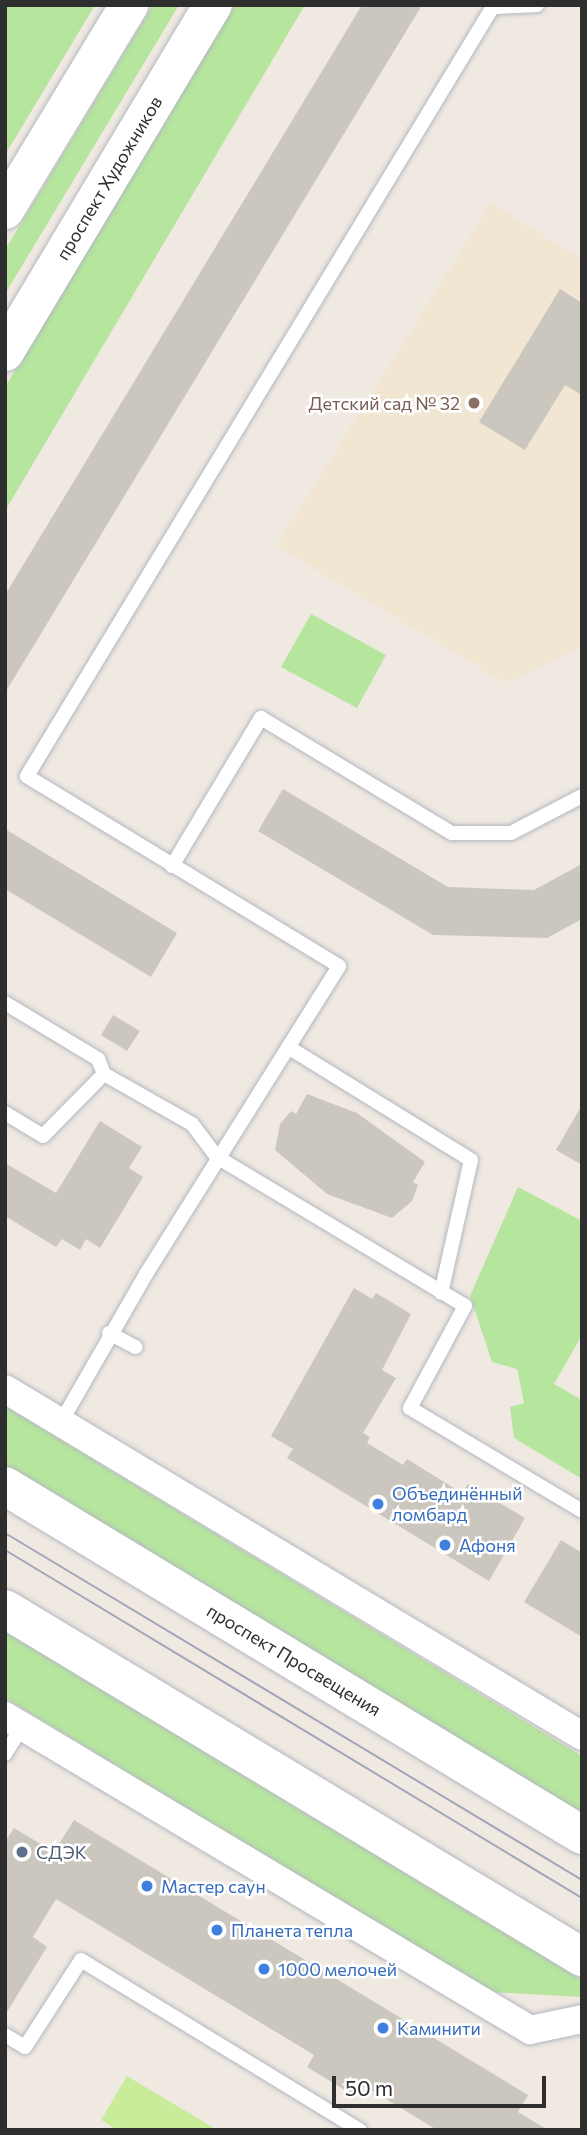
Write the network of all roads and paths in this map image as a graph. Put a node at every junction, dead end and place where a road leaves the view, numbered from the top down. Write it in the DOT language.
graph roads {
  1 [pos="129,5"];
  2 [pos="213,5"];
  3 [pos="537,5"];
  4 [pos="495,6"];
  5 [pos="5,211"];
  6 [pos="5,352"];
  7 [pos="582,796"];
  8 [pos="172,866"];
  9 [pos="5,1003"];
  10 [pos="288,1047"];
  11 [pos="104,1074"];
  12 [pos="5,1113"];
  13 [pos="217,1157"];
  14 [pos="441,1293"];
  15 [pos="109,1333"];
  16 [pos="135,1347"];
  17 [pos="5,1389"];
  18 [pos="61,1422"];
  19 [pos="5,1486"];
  20 [pos="582,1511"];
  21 [pos="5,1609"];
  22 [pos="14,1722"];
  23 [pos="582,1736"];
  24 [pos="5,1755"];
  25 [pos="582,1835"];
  26 [pos="582,1957"];
  27 [pos="582,2019"];
  28 [pos="5,2035"];
  29 [pos="360,2130"];
  1 -- 5 [label="main road"];
  2 -- 6 [label="main road, проспект Художников"];
  3 -- 4 [label="lane"];
  4 -- 8 [label="lane"];
  7 -- 8 [label="lane"];
  8 -- 10 [label="lane"];
  9 -- 11 [label="lane"];
  10 -- 13 [label="lane"];
  10 -- 14 [label="lane"];
  11 -- 12 [label="lane"];
  11 -- 13 [label="lane"];
  13 -- 14 [label="lane"];
  13 -- 15 [label="lane"];
  14 -- 20 [label="lane"];
  15 -- 16 [label="lane"];
  15 -- 18 [label="lane"];
  17 -- 18 [label="street"];
  18 -- 23 [label="street"];
  19 -- 25 [label="main road, проспект Просвещения"];
  21 -- 26 [label="main road"];
  22 -- 24 [label="lane"];
  22 -- 27 [label="street"];
  28 -- 29 [label="lane"];
}
